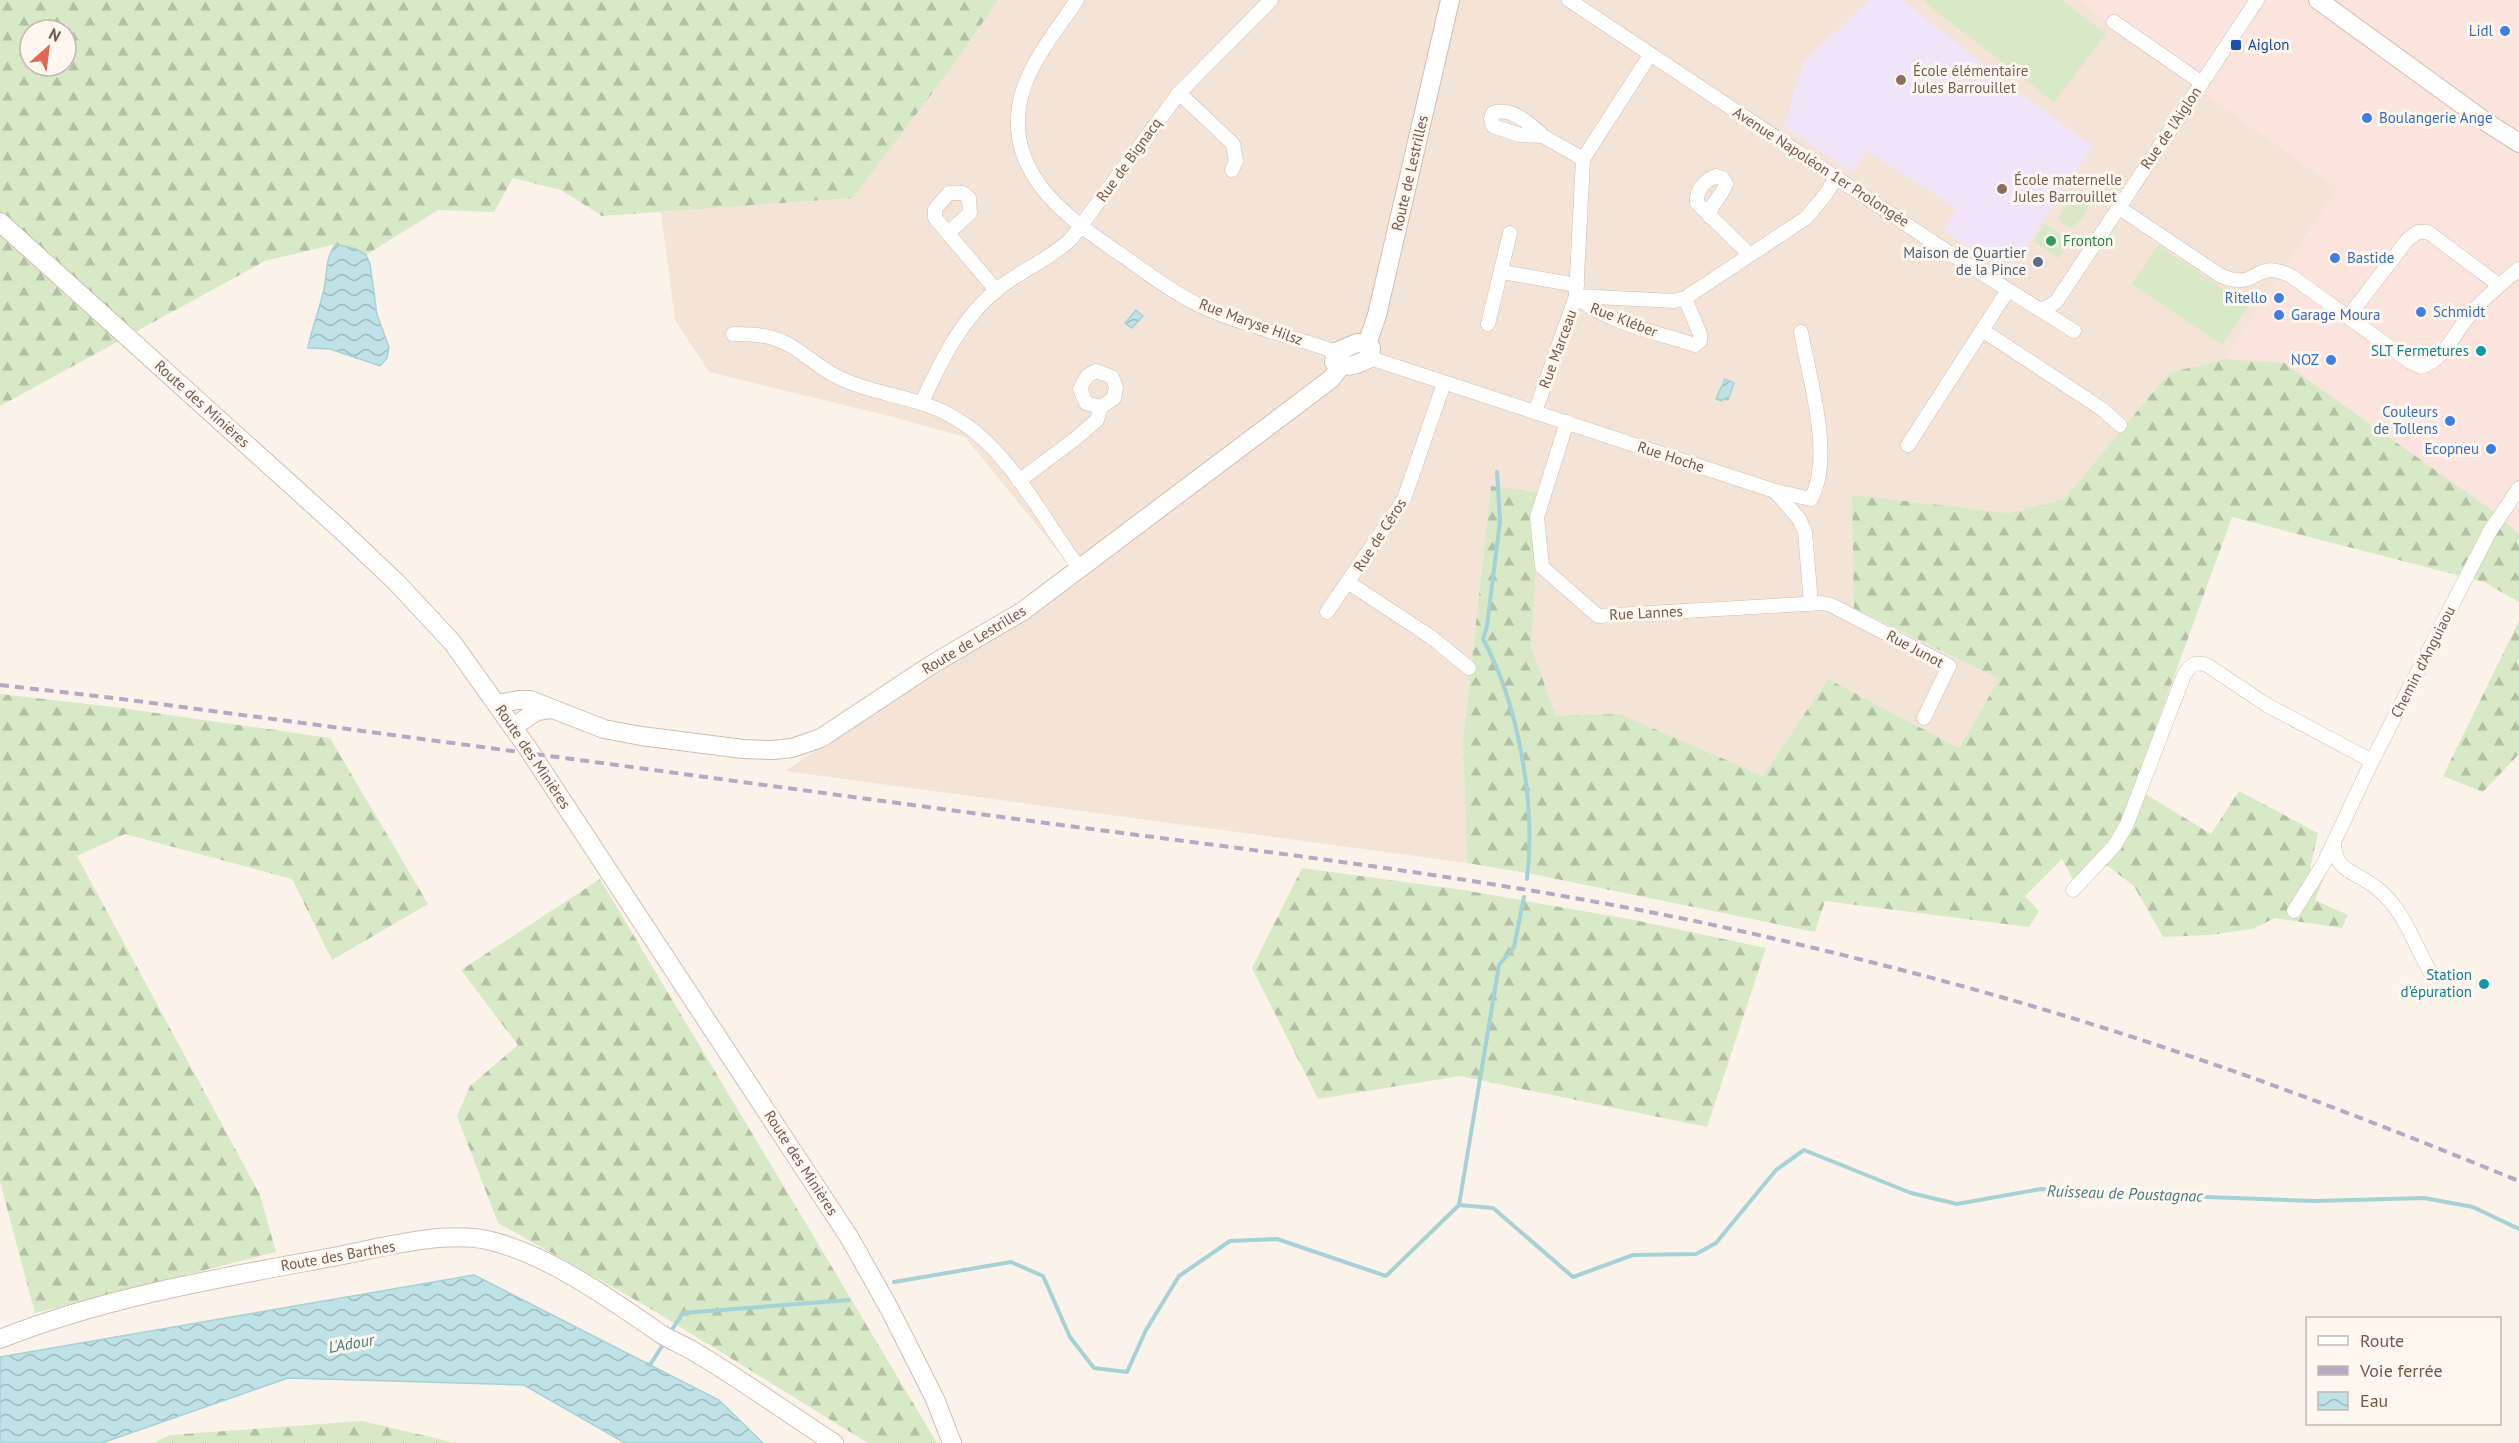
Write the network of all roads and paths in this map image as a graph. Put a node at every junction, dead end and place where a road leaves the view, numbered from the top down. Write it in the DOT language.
graph roads {
  1 [pos="1077,0"];
  2 [pos="1271,0"];
  3 [pos="1450,0"];
  4 [pos="1569,0"];
  5 [pos="2257,0"];
  6 [pos="2318,0"];
  7 [pos="2114,22"];
  8 [pos="1650,55"];
  9 [pos="2202,83"];
  10 [pos="1179,93"];
  11 [pos="2486,122"];
  12 [pos="1543,136"];
  13 [pos="2519,143"];
  14 [pos="2519,154"];
  15 [pos="1583,159"];
  16 [pos="1232,170"];
  17 [pos="1836,177"];
  18 [pos="2118,207"];
  19 [pos="1710,217"];
  20 [pos="0,222"];
  21 [pos="1080,226"];
  22 [pos="1510,232"];
  23 [pos="948,233"];
  24 [pos="1749,254"];
  25 [pos="2519,269"];
  26 [pos="1502,272"];
  27 [pos="2499,285"];
  28 [pos="996,290"];
  29 [pos="2008,290"];
  30 [pos="1576,291"];
  31 [pos="1684,298"];
  32 [pos="2040,309"];
  33 [pos="2348,317"];
  34 [pos="1488,324"];
  35 [pos="1982,330"];
  36 [pos="2074,331"];
  37 [pos="1801,332"];
  38 [pos="733,334"];
  39 [pos="1368,351"];
  40 [pos="1338,359"];
  41 [pos="1443,383"];
  42 [pos="922,402"];
  43 [pos="1101,407"];
  44 [pos="1536,412"];
  45 [pos="1567,422"];
  46 [pos="2120,425"];
  47 [pos="1908,445"];
  48 [pos="1019,481"];
  49 [pos="2519,488"];
  50 [pos="1775,491"];
  51 [pos="1080,568"];
  52 [pos="1349,583"];
  53 [pos="1811,604"];
  54 [pos="1831,605"];
  55 [pos="1328,612"];
  56 [pos="1469,668"];
  57 [pos="498,704"];
  58 [pos="552,709"];
  59 [pos="1924,718"];
  60 [pos="513,727"];
  61 [pos="2372,761"];
  62 [pos="2334,840"];
  63 [pos="2073,890"];
  64 [pos="2294,911"];
  65 [pos="2432,975"];
  66 [pos="0,1339"];
  67 [pos="935,1399"];
  68 [pos="834,1443"];
  69 [pos="952,1443"];
  70 [pos="961,1443"];
  1 -- 21 [label="street, Rue Maryse Hilsz"];
  2 -- 10 [label="street, Rue de Bignacq"];
  3 -- 39 [label="street, Route de Lestrilles"];
  4 -- 8 [label="street, Avenue Napoléon 1er Prolongée"];
  5 -- 9 [label="street, Rue de l'Aiglon"];
  6 -- 11 [label="street"];
  7 -- 9 [label="street"];
  8 -- 15 [label="street"];
  8 -- 17 [label="street, Avenue Napoléon 1er Prolongée"];
  9 -- 18 [label="street, Rue de l'Aiglon"];
  10 -- 16 [label="street"];
  10 -- 21 [label="street, Rue de Bignacq"];
  11 -- 13 [label="street"];
  11 -- 14 [label="street"];
  12 -- 15 [label="street"];
  15 -- 30 [label="street, Rue Marceau"];
  17 -- 24 [label="street"];
  17 -- 29 [label="street, Avenue Napoléon 1er Prolongée"];
  18 -- 32 [label="street, Rue de l'Aiglon"];
  18 -- 33 [label="street"];
  19 -- 24 [label="street"];
  20 -- 57 [label="street, Route des Minières"];
  21 -- 28 [label="street, Rue de Bignacq"];
  21 -- 40 [label="street, Rue Maryse Hilsz"];
  22 -- 26 [label="street"];
  23 -- 28 [label="street"];
  24 -- 31 [label="street"];
  25 -- 27 [label="street"];
  26 -- 30 [label="street"];
  26 -- 34 [label="street"];
  27 -- 33 [label="street"];
  27 -- 33 [label="street"];
  28 -- 42 [label="street, Rue de Bignacq"];
  29 -- 32 [label="street, Avenue Napoléon 1er Prolongée"];
  29 -- 35 [label="street"];
  30 -- 31 [label="street, Rue Kléber"];
  30 -- 31 [label="street, Rue Kléber"];
  30 -- 44 [label="street, Rue Marceau"];
  32 -- 36 [label="street, Avenue Napoléon 1er Prolongée"];
  35 -- 46 [label="street"];
  35 -- 47 [label="street"];
  37 -- 50 [label="street, Rue Hoche"];
  38 -- 42 [label="street"];
  39 -- 40 [label="street"];
  39 -- 41 [label="street, Rue Hoche"];
  40 -- 51 [label="street, Route de Lestrilles"];
  41 -- 44 [label="street, Rue Hoche"];
  41 -- 52 [label="street, Rue de Céros"];
  42 -- 48 [label="street"];
  43 -- 48 [label="street"];
  44 -- 45 [label="street, Rue Hoche"];
  45 -- 50 [label="street, Rue Hoche"];
  45 -- 53 [label="street, Rue Lannes"];
  48 -- 51 [label="street"];
  49 -- 61 [label="street, Chemin d'Anguiaou"];
  50 -- 53 [label="street"];
  51 -- 58 [label="street, Route de Lestrilles"];
  52 -- 55 [label="street, Rue de Céros"];
  52 -- 56 [label="street"];
  53 -- 54 [label="street, Rue Lannes"];
  54 -- 59 [label="street, Rue Junot"];
  57 -- 58 [label="street, Route de Lestrilles"];
  57 -- 60 [label="street, Route des Minières"];
  58 -- 60 [label="street"];
  60 -- 67 [label="street, Route des Minières"];
  61 -- 62 [label="street, Chemin d'Anguiaou"];
  61 -- 63 [label="street"];
  62 -- 64 [label="street, Chemin d'Anguiaou"];
  62 -- 65 [label="street"];
  66 -- 68 [label="street, Route des Barthes"];
  67 -- 69 [label="street, Route des Minières"];
  67 -- 70 [label="street, Route des Minières"];
}
